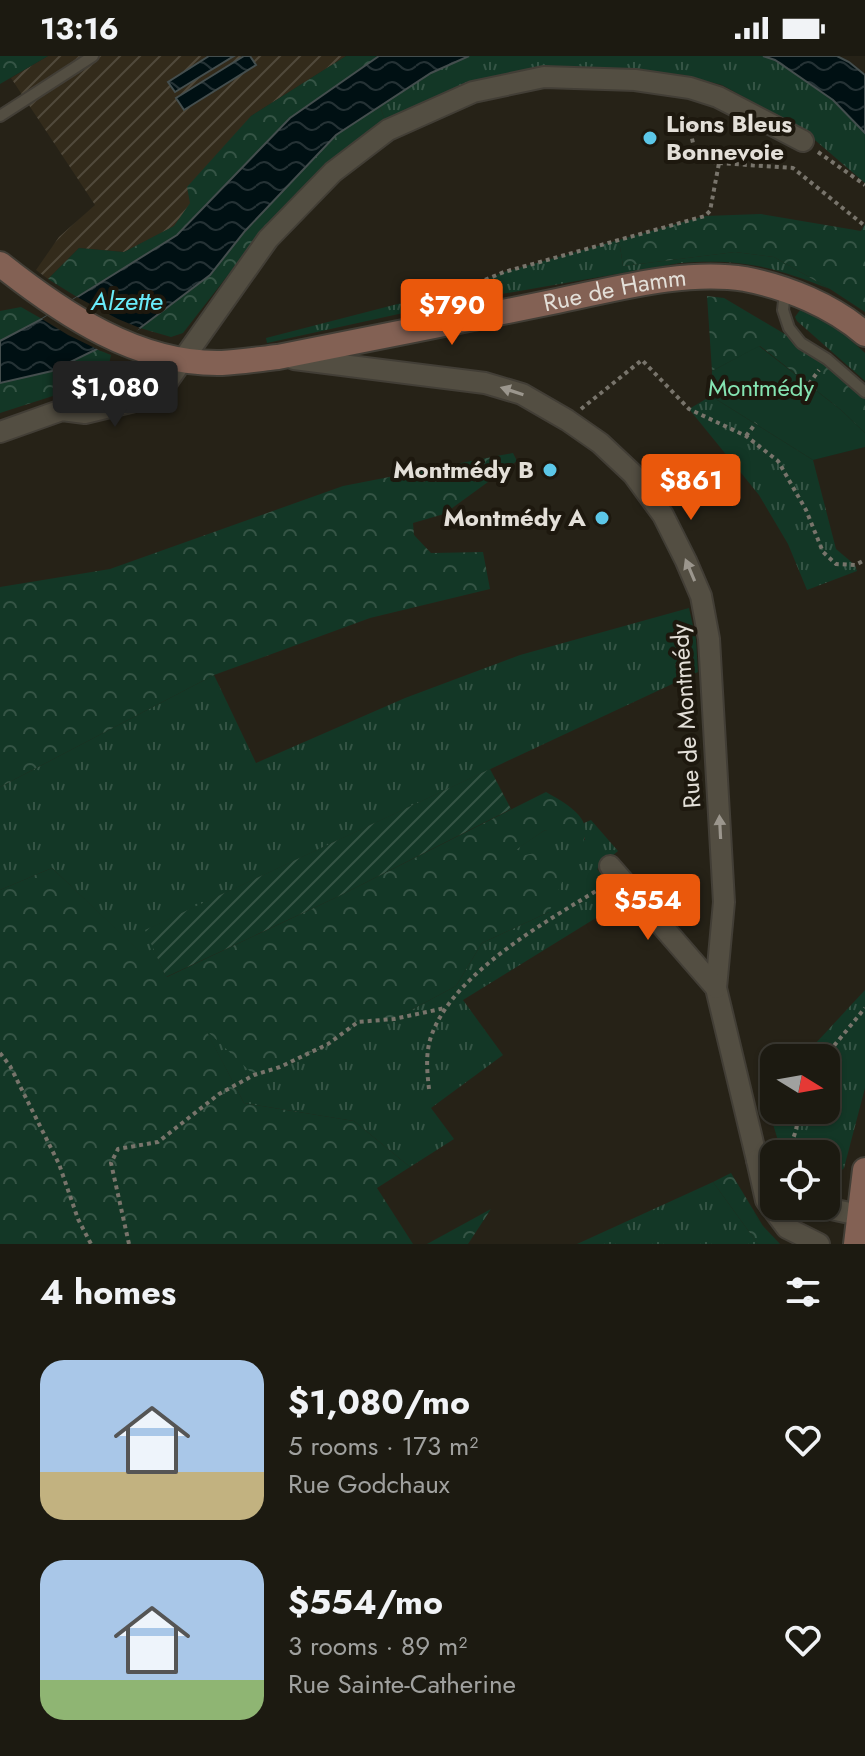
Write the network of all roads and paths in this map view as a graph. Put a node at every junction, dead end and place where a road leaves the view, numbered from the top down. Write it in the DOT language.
graph roads {
  1 [pos="93,56"];
  2 [pos="0,116"];
  3 [pos="685,119"];
  4 [pos="803,141"];
  5 [pos="719,163"];
  6 [pos="865,185"];
  7 [pos="865,226"];
  8 [pos="0,264"];
  9 [pos="785,290"];
  10 [pos="443,324"];
  11 [pos="865,334"];
  12 [pos="278,357"];
  13 [pos="182,360"];
  14 [pos="865,392"];
  15 [pos="567,420"];
  16 [pos="756,423"];
  17 [pos="0,432"];
  18 [pos="746,436"];
  19 [pos="865,560"];
  20 [pos="615,871"];
  21 [pos="716,988"];
  22 [pos="445,1008"];
  23 [pos="865,1008"];
  24 [pos="835,1044"];
  25 [pos="0,1053"];
  26 [pos="429,1089"];
  27 [pos="757,1160"];
  28 [pos="760,1163"];
  29 [pos="865,1170"];
  30 [pos="840,1211"];
  31 [pos="859,1215"];
  32 [pos="91,1244"];
  33 [pos="129,1244"];
  34 [pos="819,1244"];
  35 [pos="856,1244"];
  1 -- 2 [label="lane"];
  3 -- 5 [label="path"];
  4 -- 6 [label="path"];
  4 -- 13 [label="street"];
  5 -- 7 [label="path"];
  5 -- 10 [label="path"];
  8 -- 13 [label="main road, Rue de Hamm"];
  9 -- 10 [label="main road, Rue de Hamm"];
  9 -- 11 [label="main road, Rue de Hamm"];
  9 -- 14 [label="lane"];
  10 -- 12 [label="main road, Rue de Hamm"];
  12 -- 13 [label="main road, Rue de Hamm"];
  15 -- 12 [label="street, Rue de Montmédy, one-way"];
  13 -- 17 [label="street"];
  15 -- 18 [label="path"];
  21 -- 15 [label="street, Rue de Montmédy, one-way"];
  16 -- 18 [label="path"];
  18 -- 19 [label="path"];
  20 -- 21 [label="street"];
  20 -- 22 [label="path"];
  21 -- 27 [label="street, Rue de Montmédy"];
  22 -- 26 [label="path"];
  22 -- 33 [label="path"];
  23 -- 24 [label="path"];
  25 -- 32 [label="path"];
  27 -- 28 [label="street, Rue de Montmédy"];
  27 -- 34 [label="street, Rue de Montmédy"];
  29 -- 31 [label="main road"];
  30 -- 31 [label="street"];
  31 -- 35 [label="main road"];
}
